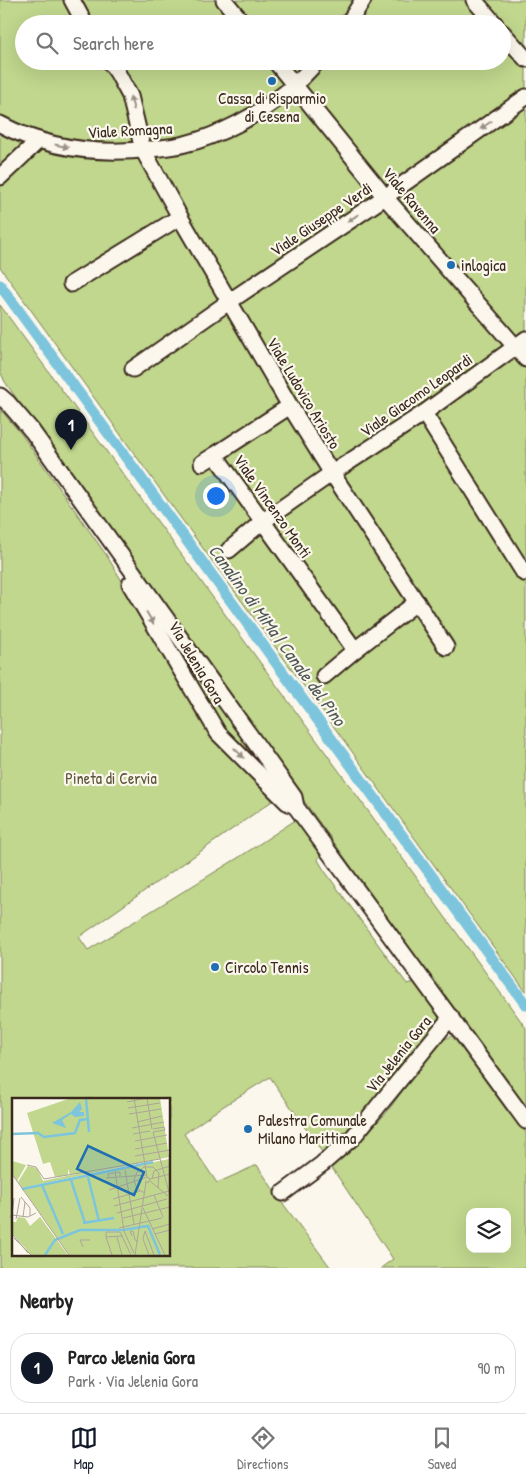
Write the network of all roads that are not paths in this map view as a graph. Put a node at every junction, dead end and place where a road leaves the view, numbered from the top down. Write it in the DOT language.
graph roads {
  1 [pos="72,0"];
  2 [pos="224,0"];
  3 [pos="363,0"];
  4 [pos="474,0"];
  5 [pos="80,15"];
  6 [pos="236,15"];
  7 [pos="354,15"];
  8 [pos="487,15"];
  9 [pos="511,42"];
  10 [pos="526,59"];
  11 [pos="116,70"];
  12 [pos="282,70"];
  13 [pos="309,70"];
  14 [pos="294,85"];
  15 [pos="526,97"];
  16 [pos="0,124"];
  17 [pos="39,140"];
  18 [pos="143,150"];
  19 [pos="0,177"];
  20 [pos="385,197"];
  21 [pos="180,217"];
  22 [pos="71,284"];
  23 [pos="230,301"];
  24 [pos="520,343"];
  25 [pos="526,359"];
  26 [pos="133,369"];
  27 [pos="0,383"];
  28 [pos="4,400"];
  29 [pos="290,406"];
  30 [pos="424,413"];
  31 [pos="215,455"];
  32 [pos="202,464"];
  33 [pos="332,473"];
  34 [pos="91,515"];
  35 [pos="262,522"];
  36 [pos="229,550"];
  37 [pos="524,573"];
  38 [pos="417,602"];
  39 [pos="446,647"];
  40 [pos="355,650"];
  41 [pos="324,676"];
  42 [pos="296,807"];
  43 [pos="451,1017"];
  44 [pos="526,1121"];
  45 [pos="283,1193"];
  1 -- 5 [label="street"];
  2 -- 6 [label="street"];
  3 -- 7 [label="street"];
  4 -- 8 [label="street"];
  9 -- 10 [label="street"];
  18 -- 11 [label="street, Viale Ludovico Ariosto, one-way"];
  12 -- 14 [label="street, Viale Ravenna"];
  13 -- 14 [label="street, Viale Romagna"];
  14 -- 18 [label="street, Viale Romagna"];
  14 -- 20 [label="street, Viale Ravenna"];
  15 -- 20 [label="street, Viale Giuseppe Verdi, one-way"];
  16 -- 17 [label="street, Viale Romagna"];
  17 -- 18 [label="street, Viale Romagna, one-way"];
  17 -- 19 [label="street"];
  18 -- 21 [label="street, Viale Ludovico Ariosto"];
  20 -- 23 [label="street, Viale Giuseppe Verdi, one-way"];
  20 -- 24 [label="street, Viale Ravenna"];
  21 -- 22 [label="street"];
  21 -- 23 [label="street, Viale Ludovico Ariosto"];
  23 -- 26 [label="street, Viale Giuseppe Verdi"];
  23 -- 29 [label="street, Viale Ludovico Ariosto"];
  24 -- 25 [label="street, Viale Ravenna"];
  24 -- 30 [label="street, Viale Giacomo Leopardi"];
  27 -- 28 [label="street, Via Jelenia Gora"];
  28 -- 34 [label="street, Via Jelenia Gora"];
  29 -- 31 [label="street, Viale Vincenzo Monti"];
  29 -- 33 [label="street, Viale Ludovico Ariosto"];
  30 -- 33 [label="street, Viale Giacomo Leopardi"];
  30 -- 37 [label="street"];
  31 -- 32 [label="street"];
  31 -- 35 [label="street, Viale Vincenzo Monti"];
  33 -- 35 [label="street, Viale Giacomo Leopardi"];
  33 -- 38 [label="street, Viale Ludovico Ariosto"];
  34 -- 42 [label="street, Via Jelenia Gora"];
  34 -- 42 [label="street, Via Jelenia Gora, one-way"];
  35 -- 36 [label="street, Viale Giacomo Leopardi"];
  35 -- 40 [label="street, Viale Vincenzo Monti"];
  38 -- 39 [label="street, Viale Ludovico Ariosto"];
  38 -- 40 [label="street"];
  40 -- 41 [label="street"];
  42 -- 43 [label="street, Via Jelenia Gora"];
  43 -- 44 [label="street, Via Jelenia Gora"];
  43 -- 45 [label="street, Via Jelenia Gora"];
}
